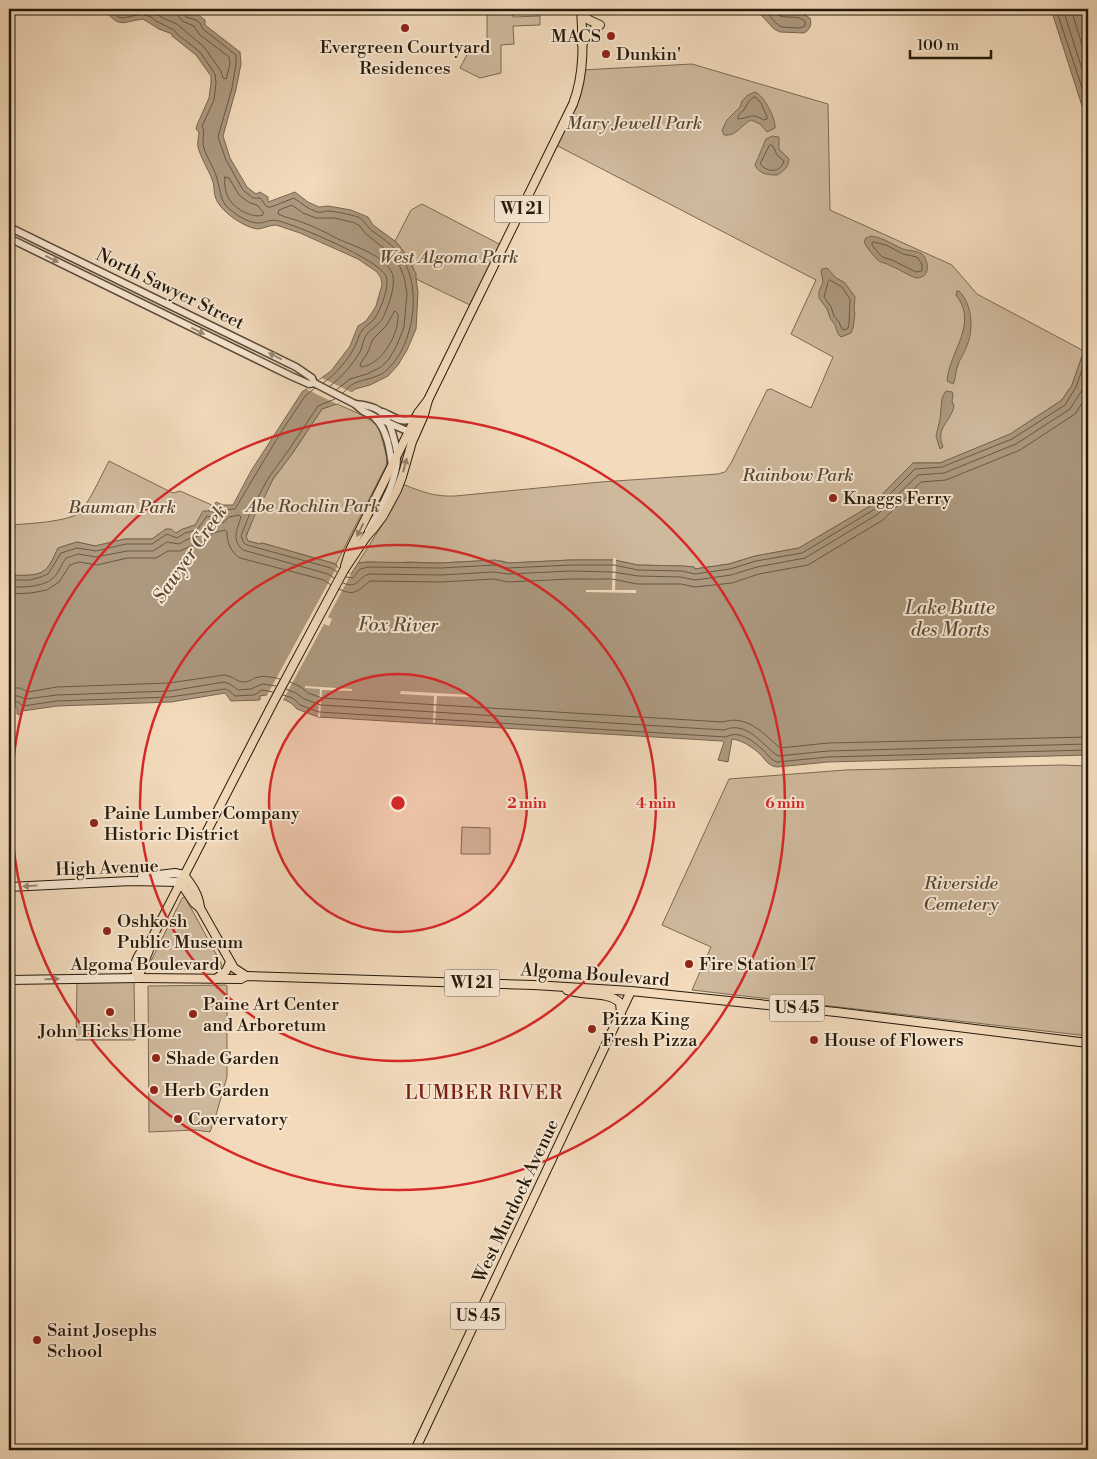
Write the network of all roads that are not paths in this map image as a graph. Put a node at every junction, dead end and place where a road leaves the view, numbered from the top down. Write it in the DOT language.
graph roads {
  1 [pos="581,12"];
  2 [pos="582,44"];
  3 [pos="9,227"];
  4 [pos="9,238"];
  5 [pos="314,383"];
  6 [pos="428,400"];
  7 [pos="355,404"];
  8 [pos="380,410"];
  9 [pos="372,415"];
  10 [pos="416,417"];
  11 [pos="389,422"];
  12 [pos="413,430"];
  13 [pos="397,456"];
  14 [pos="392,466"];
  15 [pos="366,537"];
  16 [pos="344,570"];
  17 [pos="182,879"];
  18 [pos="9,887"];
  19 [pos="230,962"];
  20 [pos="246,976"];
  21 [pos="138,978"];
  22 [pos="215,979"];
  23 [pos="9,980"];
  24 [pos="556,986"];
  25 [pos="631,991"];
  26 [pos="621,1014"];
  27 [pos="1088,1043"];
  28 [pos="415,1450"];
  1 -- 2 [label="main road, WI 21"];
  1 -- 2 [label="main road"];
  2 -- 6 [label="main road, WI 21"];
  5 -- 3 [label="street, North Sawyer Street, one-way"];
  4 -- 5 [label="street, North Sawyer Street, one-way"];
  5 -- 7 [label="street, North Sawyer Street"];
  6 -- 10 [label="main road, WI 21"];
  6 -- 12 [label="main road, WI 21"];
  7 -- 8 [label="street, North Sawyer Street"];
  7 -- 9 [label="street, North Sawyer Street"];
  8 -- 10 [label="street, North Sawyer Street"];
  8 -- 11 [label="street"];
  9 -- 11 [label="street, North Sawyer Street"];
  9 -- 14 [label="street"];
  10 -- 12 [label="main road, WI 21"];
  11 -- 12 [label="street, North Sawyer Street"];
  11 -- 13 [label="street"];
  12 -- 13 [label="main road, WI 21"];
  15 -- 12 [label="main road, WI 21, one-way"];
  13 -- 14 [label="main road, WI 21"];
  13 -- 15 [label="street"];
  14 -- 16 [label="main road, WI 21, one-way"];
  15 -- 16 [label="main road, WI 21"];
  16 -- 17 [label="main road, WI 21"];
  17 -- 18 [label="main road, High Avenue, one-way"];
  17 -- 19 [label="main road, High Avenue"];
  17 -- 21 [label="main road, WI 21"];
  19 -- 20 [label="main road, High Avenue"];
  19 -- 22 [label="main road"];
  20 -- 22 [label="main road, Algoma Boulevard / WI 21"];
  20 -- 24 [label="main road, Algoma Boulevard / WI 21"];
  21 -- 22 [label="main road, Algoma Boulevard / WI 21"];
  23 -- 21 [label="main road, Algoma Boulevard, one-way"];
  24 -- 25 [label="main road, Algoma Boulevard / WI 21"];
  24 -- 26 [label="main road"];
  25 -- 26 [label="main road, West Murdock Avenue / US 45"];
  25 -- 27 [label="main road, Algoma Boulevard / US 45"];
  26 -- 28 [label="main road, West Murdock Avenue / US 45"];
}
